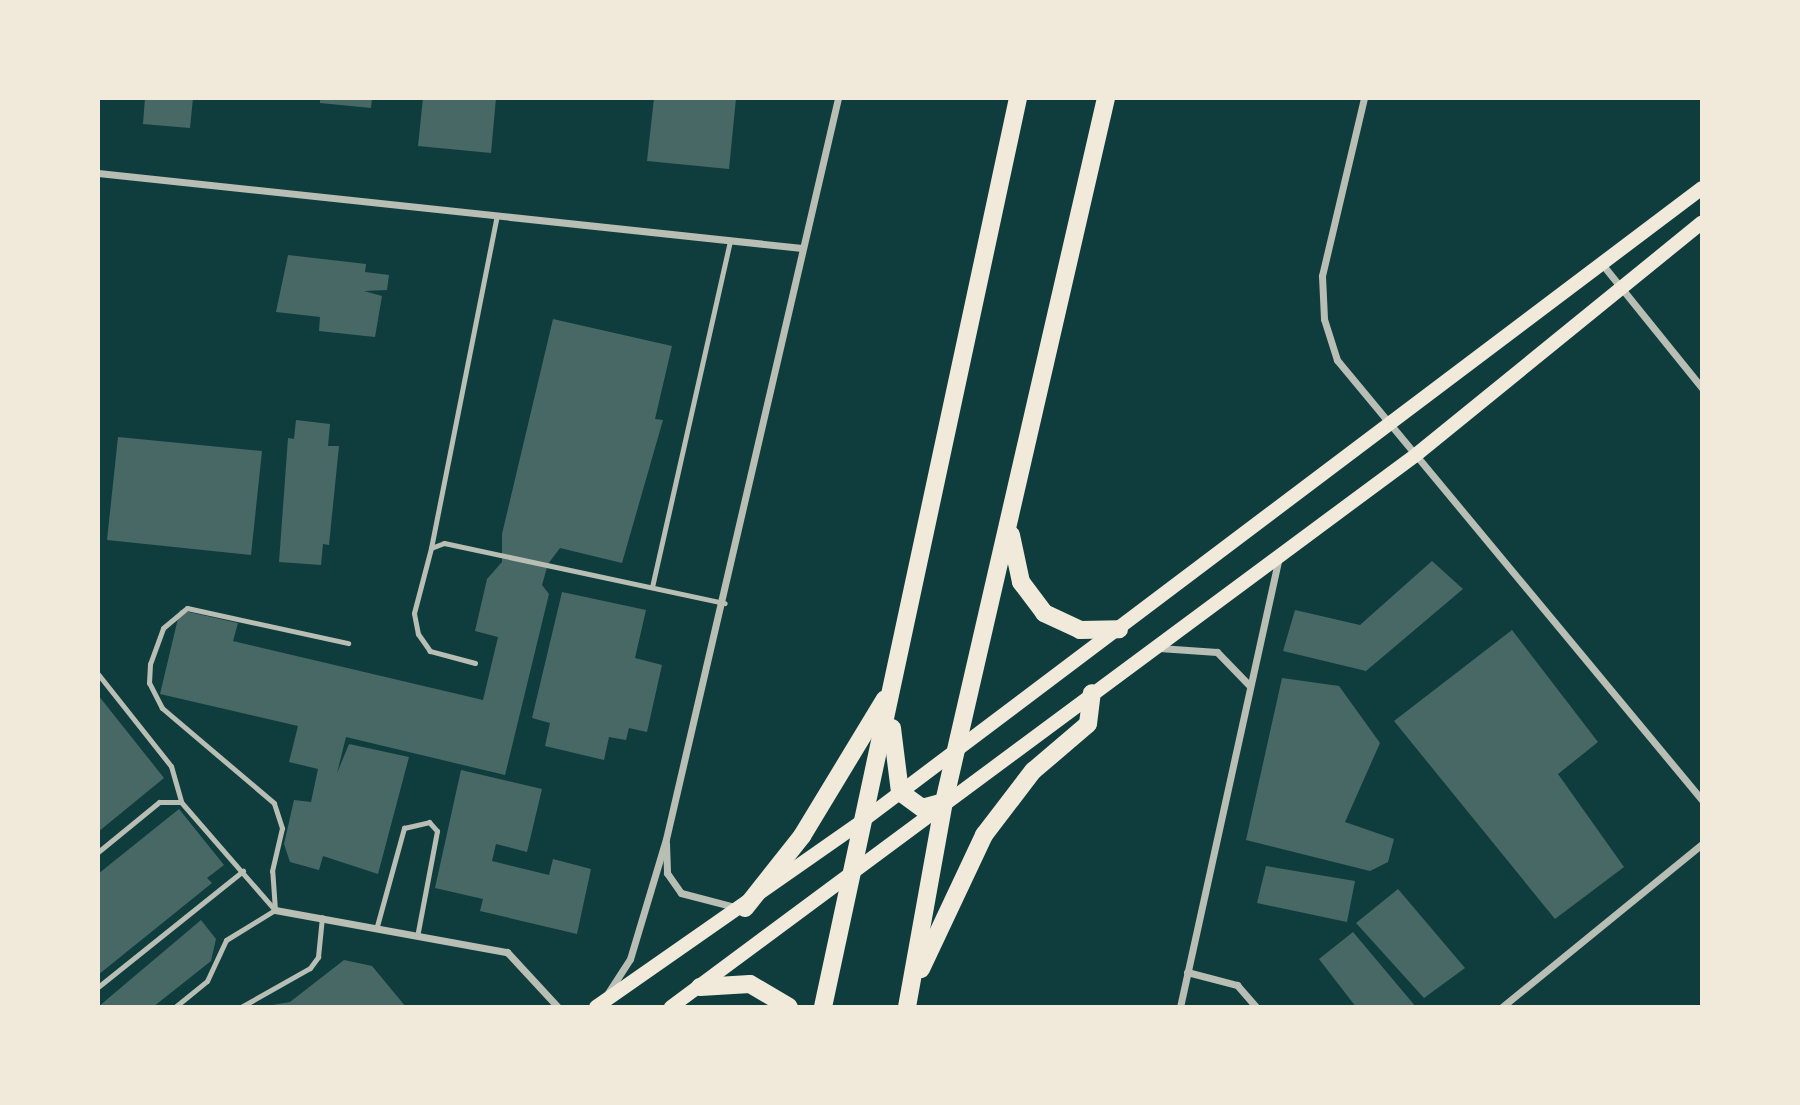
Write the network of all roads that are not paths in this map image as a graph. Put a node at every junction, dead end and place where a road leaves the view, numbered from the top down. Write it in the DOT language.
graph roads {
  1 [pos="838,98"];
  2 [pos="1018,98"];
  3 [pos="1106,98"];
  4 [pos="1364,98"];
  5 [pos="98,173"];
  6 [pos="1702,188"];
  7 [pos="497,215"];
  8 [pos="1702,222"];
  9 [pos="730,240"];
  10 [pos="802,248"];
  11 [pos="1602,264"];
  12 [pos="1622,289"];
  13 [pos="1702,388"];
  14 [pos="1391,426"];
  15 [pos="1417,454"];
  16 [pos="1008,528"];
  17 [pos="432,548"];
  18 [pos="1278,559"];
  19 [pos="652,587"];
  20 [pos="724,603"];
  21 [pos="1119,629"];
  22 [pos="348,643"];
  23 [pos="1158,648"];
  24 [pos="475,663"];
  25 [pos="98,674"];
  26 [pos="895,679"];
  27 [pos="1251,686"];
  28 [pos="1092,693"];
  29 [pos="956,746"];
  30 [pos="900,792"];
  31 [pos="1702,800"];
  32 [pos="181,802"];
  33 [pos="944,802"];
  34 [pos="865,819"];
  35 [pos="666,839"];
  36 [pos="1702,844"];
  37 [pos="98,852"];
  38 [pos="243,871"];
  39 [pos="854,873"];
  40 [pos="745,908"];
  41 [pos="275,910"];
  42 [pos="323,917"];
  43 [pos="377,926"];
  44 [pos="418,932"];
  45 [pos="1187,972"];
  46 [pos="98,987"];
  47 [pos="700,987"];
  48 [pos="908,1003"];
  49 [pos="598,1005"];
  50 [pos="175,1007"];
  51 [pos="241,1007"];
  52 [pos="558,1007"];
  53 [pos="671,1007"];
  54 [pos="789,1007"];
  55 [pos="823,1007"];
  56 [pos="1180,1007"];
  57 [pos="1256,1007"];
  58 [pos="1502,1007"];
  1 -- 10 [label="street"];
  2 -- 26 [label="main road"];
  3 -- 16 [label="main road"];
  4 -- 14 [label="street"];
  5 -- 7 [label="street"];
  6 -- 11 [label="main road"];
  7 -- 9 [label="street"];
  7 -- 17 [label="lane"];
  8 -- 12 [label="main road"];
  9 -- 10 [label="street"];
  9 -- 19 [label="lane"];
  10 -- 20 [label="street"];
  11 -- 12 [label="street"];
  11 -- 14 [label="main road"];
  12 -- 13 [label="street"];
  12 -- 15 [label="main road"];
  14 -- 15 [label="street"];
  14 -- 21 [label="main road"];
  15 -- 18 [label="main road"];
  15 -- 31 [label="street"];
  16 -- 21 [label="main road"];
  16 -- 29 [label="main road"];
  17 -- 19 [label="lane"];
  17 -- 24 [label="lane"];
  18 -- 23 [label="main road"];
  18 -- 27 [label="street"];
  19 -- 20 [label="lane"];
  20 -- 35 [label="street"];
  21 -- 29 [label="main road"];
  22 -- 41 [label="lane"];
  23 -- 27 [label="street"];
  23 -- 28 [label="main road"];
  25 -- 32 [label="lane"];
  26 -- 30 [label="main road"];
  26 -- 34 [label="main road"];
  26 -- 40 [label="main road"];
  27 -- 45 [label="street"];
  28 -- 33 [label="main road"];
  28 -- 48 [label="main road"];
  29 -- 30 [label="main road"];
  29 -- 33 [label="main road"];
  30 -- 33 [label="main road"];
  30 -- 34 [label="main road"];
  32 -- 37 [label="lane"];
  32 -- 38 [label="lane"];
  33 -- 39 [label="main road"];
  33 -- 48 [label="main road"];
  34 -- 39 [label="main road"];
  34 -- 40 [label="main road"];
  35 -- 40 [label="street"];
  35 -- 49 [label="street"];
  36 -- 58 [label="street"];
  38 -- 41 [label="lane"];
  38 -- 46 [label="lane"];
  39 -- 47 [label="main road"];
  39 -- 55 [label="main road"];
  40 -- 49 [label="main road"];
  41 -- 42 [label="street"];
  41 -- 50 [label="lane"];
  42 -- 43 [label="street"];
  42 -- 51 [label="lane"];
  43 -- 44 [label="street"];
  43 -- 44 [label="lane"];
  44 -- 52 [label="street"];
  45 -- 56 [label="street"];
  45 -- 57 [label="street"];
  47 -- 53 [label="main road"];
  47 -- 54 [label="main road"];
}
